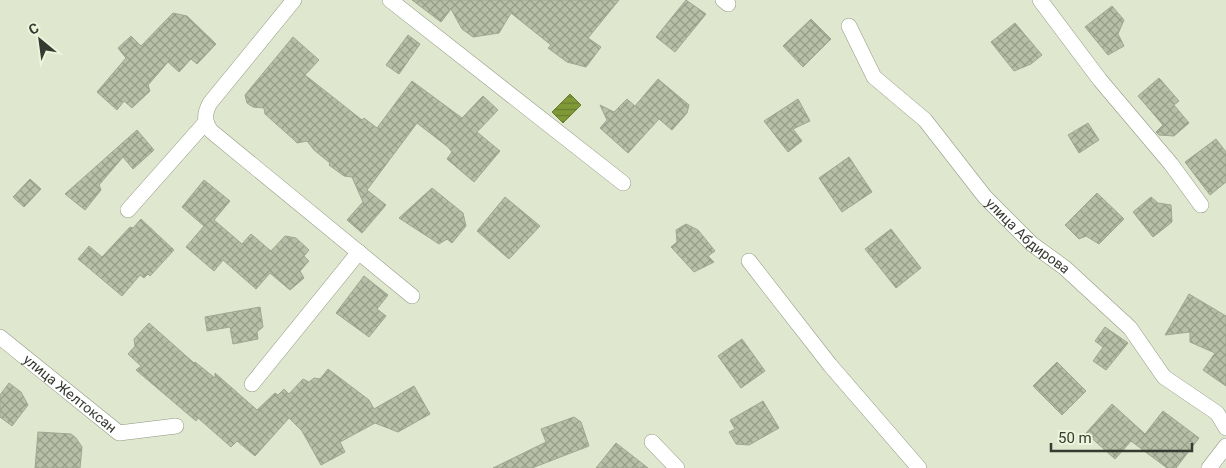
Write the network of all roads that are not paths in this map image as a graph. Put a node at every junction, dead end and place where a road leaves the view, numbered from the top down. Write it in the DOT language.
graph roads {
  1 [pos="294,0"];
  2 [pos="390,0"];
  3 [pos="1040,0"];
  4 [pos="849,26"];
  5 [pos="205,123"];
  6 [pos="623,183"];
  7 [pos="1201,204"];
  8 [pos="128,210"];
  9 [pos="358,252"];
  10 [pos="748,261"];
  11 [pos="412,296"];
  12 [pos="0,337"];
  13 [pos="252,384"];
  14 [pos="176,426"];
  15 [pos="1226,428"];
  16 [pos="652,442"];
  17 [pos="1226,446"];
  18 [pos="677,468"];
  19 [pos="920,468"];
  20 [pos="1209,468"];
  1 -- 5 [label="street"];
  2 -- 6 [label="street"];
  3 -- 7 [label="street"];
  4 -- 15 [label="street, улица Абдирова"];
  5 -- 8 [label="street"];
  5 -- 9 [label="street"];
  9 -- 11 [label="street"];
  9 -- 13 [label="street"];
  10 -- 19 [label="street"];
  12 -- 14 [label="street, улица Желтоксан"];
  16 -- 18 [label="street"];
  17 -- 20 [label="street"];
}
